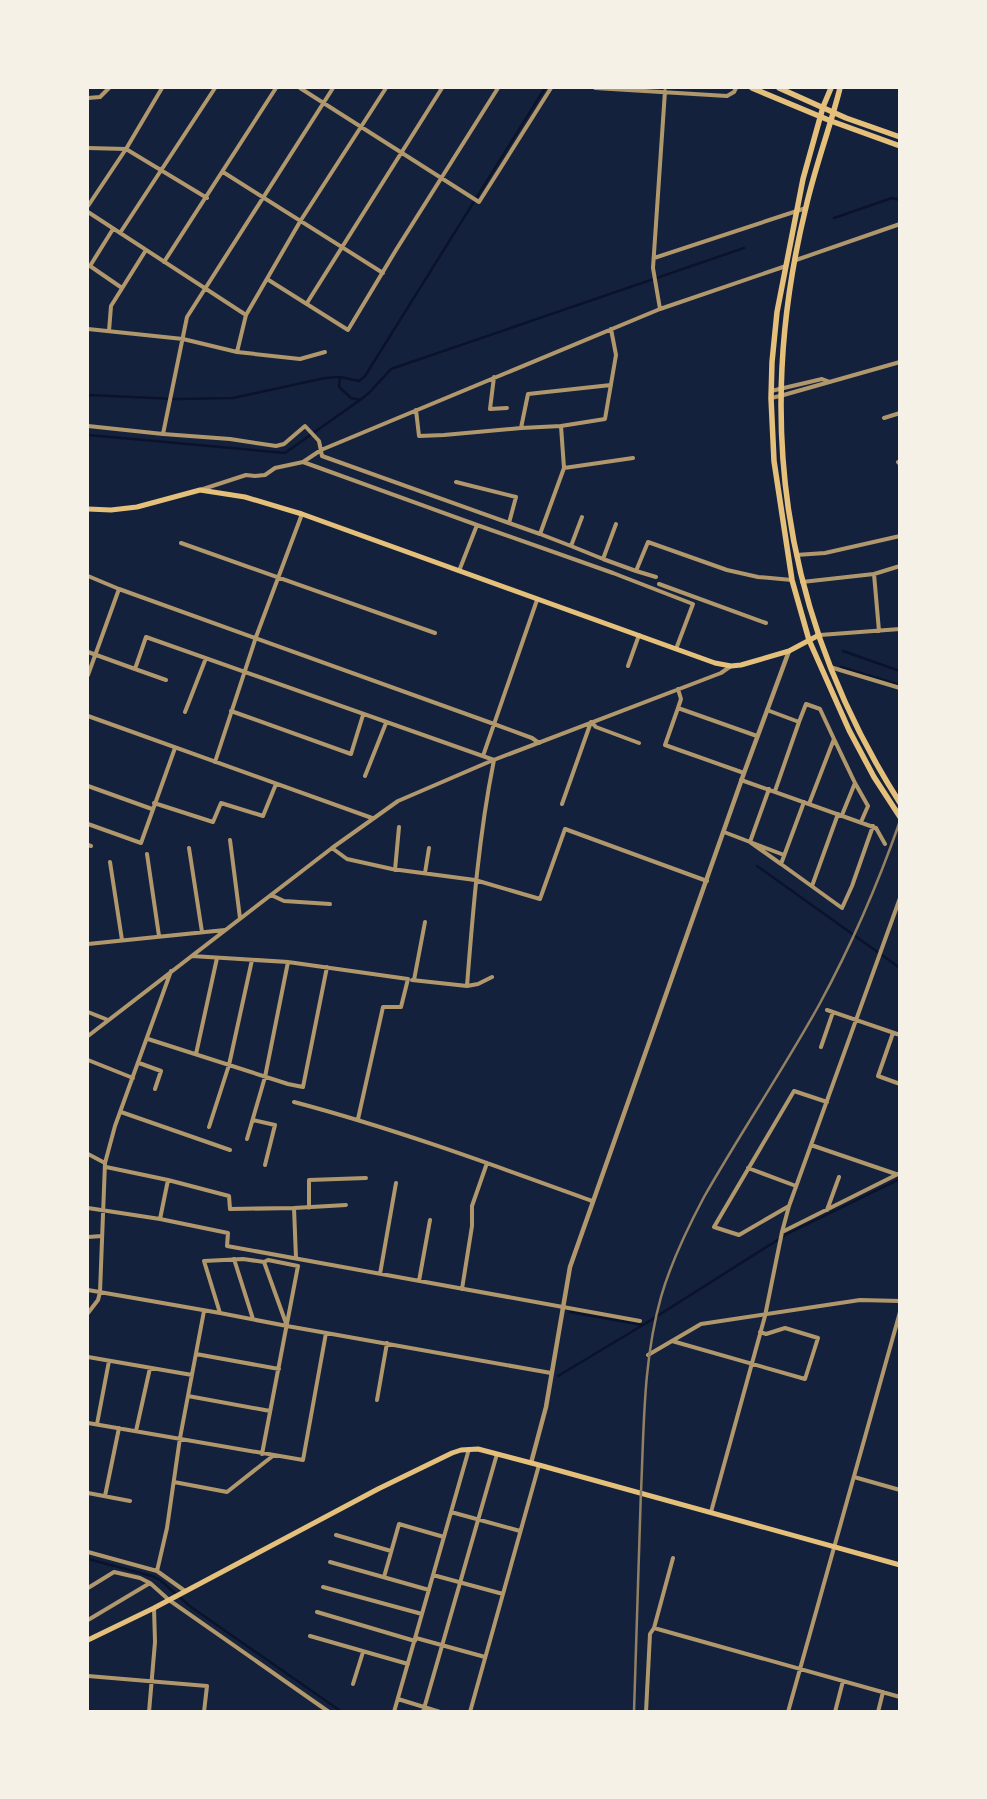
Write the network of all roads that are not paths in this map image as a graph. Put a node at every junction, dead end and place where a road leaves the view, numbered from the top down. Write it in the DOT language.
graph roads {
  1 [pos="109,88"];
  2 [pos="162,88"];
  3 [pos="215,88"];
  4 [pos="276,88"];
  5 [pos="300,88"];
  6 [pos="333,88"];
  7 [pos="386,88"];
  8 [pos="442,88"];
  9 [pos="498,88"];
  10 [pos="551,88"];
  11 [pos="595,88"];
  12 [pos="736,88"];
  13 [pos="752,88"];
  14 [pos="779,88"];
  15 [pos="831,88"];
  16 [pos="840,88"];
  17 [pos="665,91"];
  18 [pos="88,98"];
  19 [pos="323,104"];
  20 [pos="824,107"];
  21 [pos="834,112"];
  22 [pos="821,116"];
  23 [pos="831,120"];
  24 [pos="360,127"];
  25 [pos="900,137"];
  26 [pos="900,146"];
  27 [pos="88,148"];
  28 [pos="126,149"];
  29 [pos="400,152"];
  30 [pos="161,171"];
  31 [pos="223,172"];
  32 [pos="442,178"];
  33 [pos="264,197"];
  34 [pos="207,198"];
  35 [pos="88,206"];
  36 [pos="806,208"];
  37 [pos="796,210"];
  38 [pos="88,212"];
  39 [pos="301,220"];
  40 [pos="900,224"];
  41 [pos="113,229"];
  42 [pos="120,233"];
  43 [pos="343,246"];
  44 [pos="146,250"];
  45 [pos="654,258"];
  46 [pos="795,260"];
  47 [pos="164,262"];
  48 [pos="786,266"];
  49 [pos="383,272"];
  50 [pos="267,279"];
  51 [pos="122,288"];
  52 [pos="206,289"];
  53 [pos="307,303"];
  54 [pos="660,309"];
  55 [pos="246,315"];
  56 [pos="88,328"];
  57 [pos="611,329"];
  58 [pos="108,331"];
  59 [pos="183,339"];
  60 [pos="237,352"];
  61 [pos="325,352"];
  62 [pos="900,362"];
  63 [pos="494,377"];
  64 [pos="612,385"];
  65 [pos="780,393"];
  66 [pos="771,394"];
  67 [pos="507,408"];
  68 [pos="416,410"];
  69 [pos="900,413"];
  70 [pos="884,418"];
  71 [pos="88,426"];
  72 [pos="561,426"];
  73 [pos="521,428"];
  74 [pos="163,434"];
  75 [pos="321,450"];
  76 [pos="633,458"];
  77 [pos="303,462"];
  78 [pos="564,468"];
  79 [pos="456,482"];
  80 [pos="200,490"];
  81 [pos="88,509"];
  82 [pos="302,514"];
  83 [pos="582,517"];
  84 [pos="509,523"];
  85 [pos="616,524"];
  86 [pos="477,525"];
  87 [pos="540,534"];
  88 [pos="900,536"];
  89 [pos="181,543"];
  90 [pos="570,546"];
  91 [pos="796,555"];
  92 [pos="603,559"];
  93 [pos="900,566"];
  94 [pos="459,571"];
  95 [pos="636,571"];
  96 [pos="874,574"];
  97 [pos="88,576"];
  98 [pos="656,577"];
  99 [pos="278,578"];
  100 [pos="792,580"];
  101 [pos="802,582"];
  102 [pos="659,584"];
  103 [pos="119,589"];
  104 [pos="536,600"];
  105 [pos="703,600"];
  106 [pos="693,604"];
  107 [pos="766,623"];
  108 [pos="900,629"];
  109 [pos="879,630"];
  110 [pos="435,633"];
  111 [pos="638,635"];
  112 [pos="819,635"];
  113 [pos="256,637"];
  114 [pos="809,640"];
  115 [pos="676,649"];
  116 [pos="789,651"];
  117 [pos="88,652"];
  118 [pos="95,655"];
  119 [pos="206,658"];
  120 [pos="628,666"];
  121 [pos="731,666"];
  122 [pos="830,667"];
  123 [pos="135,669"];
  124 [pos="244,672"];
  125 [pos="88,675"];
  126 [pos="166,680"];
  127 [pos="900,688"];
  128 [pos="678,689"];
  129 [pos="678,708"];
  130 [pos="767,710"];
  131 [pos="231,711"];
  132 [pos="185,712"];
  133 [pos="363,715"];
  134 [pos="88,716"];
  135 [pos="592,722"];
  136 [pos="799,722"];
  137 [pos="386,723"];
  138 [pos="494,724"];
  139 [pos="757,736"];
  140 [pos="834,739"];
  141 [pos="639,742"];
  142 [pos="539,743"];
  143 [pos="175,748"];
  144 [pos="483,756"];
  145 [pos="494,760"];
  146 [pos="214,762"];
  147 [pos="744,773"];
  148 [pos="365,776"];
  149 [pos="741,780"];
  150 [pos="855,782"];
  151 [pos="276,784"];
  152 [pos="88,786"];
  153 [pos="769,789"];
  154 [pos="775,791"];
  155 [pos="154,803"];
  156 [pos="806,803"];
  157 [pos="900,803"];
  158 [pos="562,804"];
  159 [pos="152,809"];
  160 [pos="840,815"];
  161 [pos="900,816"];
  162 [pos="372,818"];
  163 [pos="861,822"];
  164 [pos="88,824"];
  165 [pos="872,826"];
  166 [pos="399,827"];
  167 [pos="724,832"];
  168 [pos="230,840"];
  169 [pos="750,842"];
  170 [pos="885,844"];
  171 [pos="190,848"];
  172 [pos="332,848"];
  173 [pos="429,848"];
  174 [pos="147,854"];
  175 [pos="784,855"];
  176 [pos="110,862"];
  177 [pos="781,864"];
  178 [pos="395,870"];
  179 [pos="425,873"];
  180 [pos="475,880"];
  181 [pos="706,881"];
  182 [pos="812,886"];
  183 [pos="270,896"];
  184 [pos="900,898"];
  185 [pos="330,904"];
  186 [pos="240,918"];
  187 [pos="425,922"];
  188 [pos="225,930"];
  189 [pos="202,932"];
  190 [pos="159,936"];
  191 [pos="122,940"];
  192 [pos="88,944"];
  193 [pos="192,956"];
  194 [pos="217,958"];
  195 [pos="252,960"];
  196 [pos="288,962"];
  197 [pos="327,967"];
  198 [pos="171,971"];
  199 [pos="492,977"];
  200 [pos="408,979"];
  201 [pos="414,980"];
  202 [pos="467,986"];
  203 [pos="827,1010"];
  204 [pos="88,1012"];
  205 [pos="833,1012"];
  206 [pos="108,1020"];
  207 [pos="856,1020"];
  208 [pos="893,1033"];
  209 [pos="88,1036"];
  210 [pos="900,1036"];
  211 [pos="148,1039"];
  212 [pos="821,1047"];
  213 [pos="196,1054"];
  214 [pos="88,1060"];
  215 [pos="139,1063"];
  216 [pos="229,1065"];
  217 [pos="264,1077"];
  218 [pos="133,1078"];
  219 [pos="900,1084"];
  220 [pos="155,1089"];
  221 [pos="294,1102"];
  222 [pos="827,1102"];
  223 [pos="120,1112"];
  224 [pos="358,1119"];
  225 [pos="253,1120"];
  226 [pos="209,1127"];
  227 [pos="247,1139"];
  228 [pos="811,1145"];
  229 [pos="230,1150"];
  230 [pos="88,1154"];
  231 [pos="487,1163"];
  232 [pos="265,1164"];
  233 [pos="105,1165"];
  234 [pos="748,1168"];
  235 [pos="898,1174"];
  236 [pos="839,1177"];
  237 [pos="366,1178"];
  238 [pos="168,1180"];
  239 [pos="396,1183"];
  240 [pos="796,1186"];
  241 [pos="592,1201"];
  242 [pos="346,1205"];
  243 [pos="789,1206"];
  244 [pos="88,1208"];
  245 [pos="294,1208"];
  246 [pos="309,1208"];
  247 [pos="103,1210"];
  248 [pos="827,1210"];
  249 [pos="160,1219"];
  250 [pos="430,1220"];
  251 [pos="782,1232"];
  252 [pos="102,1236"];
  253 [pos="88,1237"];
  254 [pos="297,1258"];
  255 [pos="234,1260"];
  256 [pos="264,1262"];
  257 [pos="298,1266"];
  258 [pos="380,1274"];
  259 [pos="419,1281"];
  260 [pos="462,1289"];
  261 [pos="88,1290"];
  262 [pos="100,1292"];
  263 [pos="900,1301"];
  264 [pos="562,1307"];
  265 [pos="204,1311"];
  266 [pos="900,1312"];
  267 [pos="88,1313"];
  268 [pos="220,1313"];
  269 [pos="765,1316"];
  270 [pos="253,1319"];
  271 [pos="640,1321"];
  272 [pos="287,1326"];
  273 [pos="760,1332"];
  274 [pos="326,1333"];
  275 [pos="672,1341"];
  276 [pos="386,1343"];
  277 [pos="196,1354"];
  278 [pos="648,1355"];
  279 [pos="88,1357"];
  280 [pos="109,1361"];
  281 [pos="751,1364"];
  282 [pos="150,1368"];
  283 [pos="279,1368"];
  284 [pos="551,1373"];
  285 [pos="192,1375"];
  286 [pos="188,1396"];
  287 [pos="377,1400"];
  288 [pos="270,1411"];
  289 [pos="88,1423"];
  290 [pos="97,1424"];
  291 [pos="119,1428"];
  292 [pos="136,1431"];
  293 [pos="180,1438"];
  294 [pos="469,1449"];
  295 [pos="262,1454"];
  296 [pos="497,1454"];
  297 [pos="274,1455"];
  298 [pos="531,1463"];
  299 [pos="539,1465"];
  300 [pos="854,1477"];
  301 [pos="174,1482"];
  302 [pos="900,1490"];
  303 [pos="88,1493"];
  304 [pos="105,1496"];
  305 [pos="130,1500"];
  306 [pos="451,1512"];
  307 [pos="711,1512"];
  308 [pos="477,1519"];
  309 [pos="520,1531"];
  310 [pos="336,1535"];
  311 [pos="444,1537"];
  312 [pos="834,1547"];
  313 [pos="391,1551"];
  314 [pos="88,1552"];
  315 [pos="674,1558"];
  316 [pos="330,1562"];
  317 [pos="900,1566"];
  318 [pos="157,1571"];
  319 [pos="433,1575"];
  320 [pos="384,1577"];
  321 [pos="459,1582"];
  322 [pos="150,1583"];
  323 [pos="323,1587"];
  324 [pos="88,1588"];
  325 [pos="429,1590"];
  326 [pos="185,1591"];
  327 [pos="503,1594"];
  328 [pos="171,1599"];
  329 [pos="154,1608"];
  330 [pos="317,1612"];
  331 [pos="422,1614"];
  332 [pos="88,1620"];
  333 [pos="654,1628"];
  334 [pos="310,1636"];
  335 [pos="415,1639"];
  336 [pos="88,1640"];
  337 [pos="442,1645"];
  338 [pos="363,1652"];
  339 [pos="485,1657"];
  340 [pos="408,1664"];
  341 [pos="799,1669"];
  342 [pos="88,1676"];
  343 [pos="152,1681"];
  344 [pos="844,1681"];
  345 [pos="353,1684"];
  346 [pos="883,1692"];
  347 [pos="900,1697"];
  348 [pos="398,1698"];
  349 [pos="424,1709"];
  350 [pos="149,1712"];
  351 [pos="204,1712"];
  352 [pos="329,1712"];
  353 [pos="394,1712"];
  354 [pos="440,1712"];
  355 [pos="470,1712"];
  356 [pos="646,1712"];
  357 [pos="788,1712"];
  358 [pos="835,1712"];
  359 [pos="878,1712"];
  1 -- 18 [label="street"];
  2 -- 28 [label="street"];
  3 -- 30 [label="street"];
  4 -- 31 [label="street"];
  5 -- 19 [label="street"];
  6 -- 19 [label="street"];
  7 -- 24 [label="street"];
  8 -- 29 [label="street"];
  9 -- 32 [label="street"];
  10 -- 32 [label="street"];
  11 -- 17 [label="street"];
  12 -- 17 [label="street"];
  13 -- 22 [label="main road"];
  14 -- 20 [label="main road"];
  15 -- 20 [label="main road"];
  16 -- 21 [label="main road"];
  17 -- 45 [label="street"];
  19 -- 24 [label="street"];
  19 -- 33 [label="street"];
  20 -- 21 [label="main road"];
  20 -- 22 [label="main road"];
  21 -- 23 [label="main road"];
  21 -- 25 [label="main road"];
  22 -- 23 [label="main road"];
  22 -- 37 [label="main road"];
  23 -- 26 [label="main road"];
  23 -- 36 [label="main road"];
  24 -- 29 [label="street"];
  24 -- 39 [label="street"];
  27 -- 28 [label="street"];
  28 -- 30 [label="street"];
  28 -- 35 [label="street"];
  29 -- 32 [label="street"];
  29 -- 43 [label="street"];
  30 -- 34 [label="street"];
  30 -- 42 [label="street"];
  31 -- 33 [label="street"];
  31 -- 34 [label="street"];
  32 -- 49 [label="street"];
  33 -- 39 [label="street"];
  33 -- 52 [label="street"];
  34 -- 47 [label="street"];
  36 -- 37 [label="street"];
  36 -- 46 [label="main road"];
  37 -- 45 [label="street"];
  37 -- 48 [label="main road"];
  38 -- 41 [label="street"];
  39 -- 43 [label="street"];
  39 -- 50 [label="street"];
  40 -- 46 [label="street"];
  41 -- 42 [label="street"];
  41 -- 51 [label="street"];
  42 -- 44 [label="street"];
  43 -- 49 [label="street"];
  43 -- 53 [label="street"];
  44 -- 47 [label="street"];
  44 -- 51 [label="street"];
  45 -- 54 [label="street"];
  46 -- 65 [label="main road"];
  47 -- 52 [label="street"];
  48 -- 54 [label="street"];
  48 -- 66 [label="main road"];
  49 -- 53 [label="street"];
  50 -- 53 [label="street"];
  50 -- 55 [label="street"];
  51 -- 58 [label="street"];
  52 -- 55 [label="street"];
  52 -- 59 [label="street"];
  54 -- 57 [label="street"];
  55 -- 60 [label="street"];
  56 -- 58 [label="street"];
  57 -- 63 [label="street"];
  57 -- 64 [label="street"];
  58 -- 59 [label="street"];
  59 -- 60 [label="street"];
  59 -- 74 [label="street"];
  60 -- 61 [label="street"];
  62 -- 65 [label="street"];
  63 -- 67 [label="street"];
  63 -- 68 [label="street"];
  64 -- 72 [label="street"];
  64 -- 73 [label="street"];
  65 -- 66 [label="street"];
  65 -- 91 [label="main road"];
  66 -- 100 [label="main road"];
  68 -- 73 [label="street"];
  68 -- 75 [label="street"];
  69 -- 70 [label="street"];
  71 -- 74 [label="street"];
  72 -- 73 [label="street"];
  72 -- 78 [label="street"];
  74 -- 75 [label="street"];
  75 -- 77 [label="street"];
  75 -- 84 [label="street"];
  76 -- 78 [label="street"];
  77 -- 80 [label="street"];
  77 -- 86 [label="street"];
  78 -- 87 [label="street"];
  79 -- 84 [label="street"];
  80 -- 81 [label="main road"];
  80 -- 82 [label="main road"];
  82 -- 94 [label="main road"];
  82 -- 99 [label="street"];
  83 -- 90 [label="street"];
  84 -- 87 [label="street"];
  85 -- 92 [label="street"];
  86 -- 94 [label="street"];
  86 -- 106 [label="street"];
  87 -- 90 [label="street"];
  88 -- 91 [label="street"];
  89 -- 99 [label="street"];
  90 -- 92 [label="street"];
  91 -- 101 [label="main road"];
  92 -- 95 [label="street"];
  93 -- 96 [label="street"];
  94 -- 104 [label="main road"];
  95 -- 98 [label="street"];
  95 -- 100 [label="street"];
  96 -- 101 [label="street"];
  96 -- 109 [label="street"];
  97 -- 103 [label="street"];
  99 -- 110 [label="street"];
  99 -- 113 [label="street"];
  100 -- 114 [label="main road"];
  101 -- 112 [label="main road"];
  102 -- 105 [label="street"];
  103 -- 113 [label="street"];
  103 -- 118 [label="street"];
  104 -- 111 [label="main road"];
  104 -- 138 [label="street"];
  105 -- 106 [label="street"];
  105 -- 107 [label="street"];
  106 -- 115 [label="street"];
  108 -- 109 [label="street"];
  109 -- 112 [label="street"];
  111 -- 115 [label="main road"];
  111 -- 120 [label="street"];
  112 -- 114 [label="main road"];
  112 -- 122 [label="main road"];
  113 -- 124 [label="street"];
  113 -- 138 [label="street"];
  114 -- 116 [label="main road"];
  114 -- 161 [label="main road"];
  115 -- 121 [label="main road"];
  116 -- 121 [label="main road"];
  116 -- 130 [label="street"];
  117 -- 118 [label="street"];
  118 -- 123 [label="street"];
  118 -- 125 [label="street"];
  119 -- 123 [label="street"];
  119 -- 124 [label="street"];
  119 -- 132 [label="street"];
  121 -- 128 [label="street"];
  122 -- 127 [label="street"];
  122 -- 157 [label="main road"];
  123 -- 126 [label="street"];
  124 -- 131 [label="street"];
  124 -- 133 [label="street"];
  128 -- 129 [label="street"];
  128 -- 135 [label="street"];
  129 -- 139 [label="street"];
  129 -- 147 [label="street"];
  130 -- 136 [label="street"];
  130 -- 139 [label="street"];
  131 -- 133 [label="street"];
  131 -- 146 [label="street"];
  133 -- 137 [label="street"];
  134 -- 143 [label="street"];
  135 -- 141 [label="street"];
  135 -- 142 [label="street"];
  135 -- 158 [label="street"];
  136 -- 140 [label="street"];
  136 -- 154 [label="street"];
  137 -- 144 [label="street"];
  137 -- 148 [label="street"];
  138 -- 142 [label="street"];
  138 -- 144 [label="street"];
  139 -- 147 [label="street"];
  140 -- 150 [label="street"];
  140 -- 156 [label="street"];
  142 -- 145 [label="street"];
  143 -- 146 [label="street"];
  143 -- 155 [label="street"];
  144 -- 145 [label="street"];
  145 -- 162 [label="street"];
  145 -- 180 [label="street"];
  146 -- 151 [label="street"];
  147 -- 149 [label="street"];
  149 -- 153 [label="street"];
  149 -- 167 [label="street"];
  150 -- 160 [label="street"];
  150 -- 163 [label="street"];
  151 -- 155 [label="street"];
  151 -- 162 [label="street"];
  152 -- 159 [label="street"];
  153 -- 154 [label="street"];
  153 -- 169 [label="street"];
  154 -- 156 [label="street"];
  155 -- 159 [label="street"];
  156 -- 160 [label="street"];
  156 -- 175 [label="street"];
  159 -- 164 [label="street"];
  160 -- 163 [label="street"];
  160 -- 182 [label="street"];
  162 -- 172 [label="street"];
  163 -- 165 [label="street"];
  165 -- 170 [label="street"];
  165 -- 182 [label="street"];
  166 -- 178 [label="street"];
  167 -- 169 [label="street"];
  167 -- 181 [label="street"];
  168 -- 186 [label="street"];
  169 -- 175 [label="street"];
  169 -- 177 [label="street"];
  171 -- 189 [label="street"];
  172 -- 178 [label="street"];
  172 -- 183 [label="street"];
  173 -- 179 [label="street"];
  174 -- 190 [label="street"];
  175 -- 177 [label="street"];
  176 -- 191 [label="street"];
  177 -- 182 [label="street"];
  178 -- 179 [label="street"];
  179 -- 180 [label="street"];
  180 -- 181 [label="street"];
  180 -- 202 [label="street"];
  181 -- 241 [label="street"];
  183 -- 185 [label="street"];
  183 -- 186 [label="street"];
  184 -- 207 [label="street"];
  186 -- 188 [label="street"];
  187 -- 201 [label="street"];
  188 -- 189 [label="street"];
  188 -- 193 [label="street"];
  189 -- 190 [label="street"];
  190 -- 191 [label="street"];
  191 -- 192 [label="street"];
  193 -- 194 [label="street"];
  193 -- 198 [label="street"];
  194 -- 195 [label="street"];
  194 -- 213 [label="street"];
  195 -- 196 [label="street"];
  195 -- 216 [label="street"];
  196 -- 197 [label="street"];
  196 -- 217 [label="street"];
  197 -- 200 [label="street"];
  197 -- 217 [label="street"];
  198 -- 206 [label="street"];
  198 -- 211 [label="street"];
  199 -- 202 [label="street"];
  200 -- 201 [label="street"];
  200 -- 224 [label="street"];
  201 -- 202 [label="street"];
  203 -- 205 [label="street"];
  204 -- 206 [label="street"];
  205 -- 207 [label="street"];
  205 -- 212 [label="street"];
  206 -- 209 [label="street"];
  207 -- 208 [label="street"];
  207 -- 222 [label="street"];
  208 -- 210 [label="street"];
  208 -- 219 [label="street"];
  211 -- 213 [label="street"];
  211 -- 215 [label="street"];
  213 -- 216 [label="street"];
  214 -- 218 [label="street"];
  215 -- 218 [label="street"];
  215 -- 220 [label="street"];
  216 -- 217 [label="street"];
  216 -- 226 [label="street"];
  217 -- 225 [label="street"];
  218 -- 223 [label="street"];
  221 -- 224 [label="street"];
  222 -- 228 [label="street"];
  222 -- 234 [label="street"];
  223 -- 229 [label="street"];
  223 -- 233 [label="street"];
  224 -- 231 [label="street"];
  225 -- 227 [label="street"];
  225 -- 232 [label="street"];
  228 -- 235 [label="street"];
  228 -- 240 [label="street"];
  230 -- 233 [label="street"];
  231 -- 241 [label="street"];
  231 -- 260 [label="street"];
  233 -- 238 [label="street"];
  233 -- 247 [label="street"];
  234 -- 240 [label="street"];
  234 -- 243 [label="street"];
  235 -- 248 [label="street"];
  236 -- 248 [label="street"];
  237 -- 246 [label="street"];
  238 -- 245 [label="street"];
  238 -- 249 [label="street"];
  239 -- 258 [label="street"];
  240 -- 243 [label="street"];
  241 -- 264 [label="street"];
  242 -- 246 [label="street"];
  243 -- 251 [label="street"];
  244 -- 247 [label="street"];
  245 -- 246 [label="street"];
  245 -- 254 [label="street"];
  247 -- 249 [label="street"];
  247 -- 252 [label="street"];
  248 -- 251 [label="street"];
  249 -- 254 [label="street"];
  250 -- 259 [label="street"];
  251 -- 269 [label="street"];
  252 -- 253 [label="street"];
  252 -- 262 [label="street"];
  254 -- 257 [label="street"];
  254 -- 258 [label="street"];
  255 -- 256 [label="street"];
  255 -- 268 [label="street"];
  255 -- 270 [label="street"];
  256 -- 257 [label="street"];
  256 -- 272 [label="street"];
  257 -- 272 [label="street"];
  258 -- 259 [label="street"];
  259 -- 260 [label="street"];
  260 -- 264 [label="street"];
  261 -- 262 [label="street"];
  262 -- 265 [label="street"];
  262 -- 267 [label="street"];
  263 -- 269 [label="street"];
  264 -- 271 [label="street"];
  264 -- 284 [label="street"];
  265 -- 268 [label="street"];
  265 -- 277 [label="street"];
  266 -- 300 [label="street"];
  268 -- 270 [label="street"];
  269 -- 273 [label="street"];
  269 -- 275 [label="street"];
  270 -- 272 [label="street"];
  272 -- 274 [label="street"];
  272 -- 283 [label="street"];
  273 -- 281 [label="street"];
  273 -- 281 [label="street"];
  274 -- 276 [label="street"];
  274 -- 297 [label="street"];
  275 -- 278 [label="street"];
  275 -- 281 [label="street"];
  276 -- 284 [label="street"];
  276 -- 287 [label="street"];
  277 -- 283 [label="street"];
  277 -- 285 [label="street"];
  279 -- 280 [label="street"];
  280 -- 282 [label="street"];
  280 -- 290 [label="street"];
  281 -- 307 [label="street"];
  282 -- 285 [label="street"];
  282 -- 292 [label="street"];
  283 -- 288 [label="street"];
  284 -- 298 [label="street"];
  285 -- 286 [label="street"];
  286 -- 288 [label="street"];
  286 -- 293 [label="street"];
  288 -- 295 [label="street"];
  289 -- 290 [label="street"];
  290 -- 291 [label="street"];
  291 -- 292 [label="street"];
  291 -- 304 [label="street"];
  292 -- 293 [label="street"];
  293 -- 295 [label="street"];
  293 -- 301 [label="street"];
  294 -- 296 [label="main road"];
  294 -- 306 [label="street"];
  294 -- 326 [label="main road"];
  295 -- 297 [label="street"];
  296 -- 298 [label="main road"];
  296 -- 308 [label="street"];
  297 -- 301 [label="street"];
  298 -- 299 [label="main road"];
  299 -- 307 [label="main road"];
  299 -- 309 [label="street"];
  300 -- 302 [label="street"];
  300 -- 312 [label="street"];
  301 -- 318 [label="street"];
  303 -- 304 [label="street"];
  304 -- 305 [label="street"];
  306 -- 308 [label="street"];
  306 -- 311 [label="street"];
  307 -- 312 [label="main road"];
  308 -- 309 [label="street"];
  308 -- 321 [label="street"];
  309 -- 327 [label="street"];
  310 -- 313 [label="street"];
  311 -- 313 [label="street"];
  311 -- 319 [label="street"];
  312 -- 317 [label="main road"];
  312 -- 341 [label="street"];
  313 -- 320 [label="street"];
  314 -- 318 [label="street"];
  315 -- 333 [label="street"];
  316 -- 320 [label="street"];
  318 -- 326 [label="street"];
  319 -- 321 [label="street"];
  319 -- 325 [label="street"];
  320 -- 325 [label="street"];
  321 -- 327 [label="street"];
  321 -- 337 [label="street"];
  322 -- 324 [label="street"];
  322 -- 328 [label="street"];
  322 -- 332 [label="street"];
  323 -- 331 [label="street"];
  325 -- 331 [label="street"];
  326 -- 328 [label="main road"];
  327 -- 339 [label="street"];
  328 -- 329 [label="main road"];
  328 -- 352 [label="street"];
  329 -- 336 [label="main road"];
  329 -- 343 [label="street"];
  330 -- 335 [label="street"];
  331 -- 335 [label="street"];
  333 -- 341 [label="street"];
  333 -- 356 [label="street"];
  334 -- 338 [label="street"];
  335 -- 337 [label="street"];
  335 -- 340 [label="street"];
  337 -- 339 [label="street"];
  337 -- 349 [label="street"];
  338 -- 340 [label="street"];
  338 -- 345 [label="street"];
  339 -- 355 [label="street"];
  340 -- 348 [label="street"];
  341 -- 344 [label="street"];
  341 -- 357 [label="street"];
  342 -- 343 [label="street"];
  343 -- 350 [label="street"];
  343 -- 351 [label="street"];
  344 -- 346 [label="street"];
  344 -- 358 [label="street"];
  346 -- 347 [label="street"];
  346 -- 359 [label="street"];
  348 -- 349 [label="street"];
  348 -- 353 [label="street"];
  349 -- 354 [label="street"];
}
